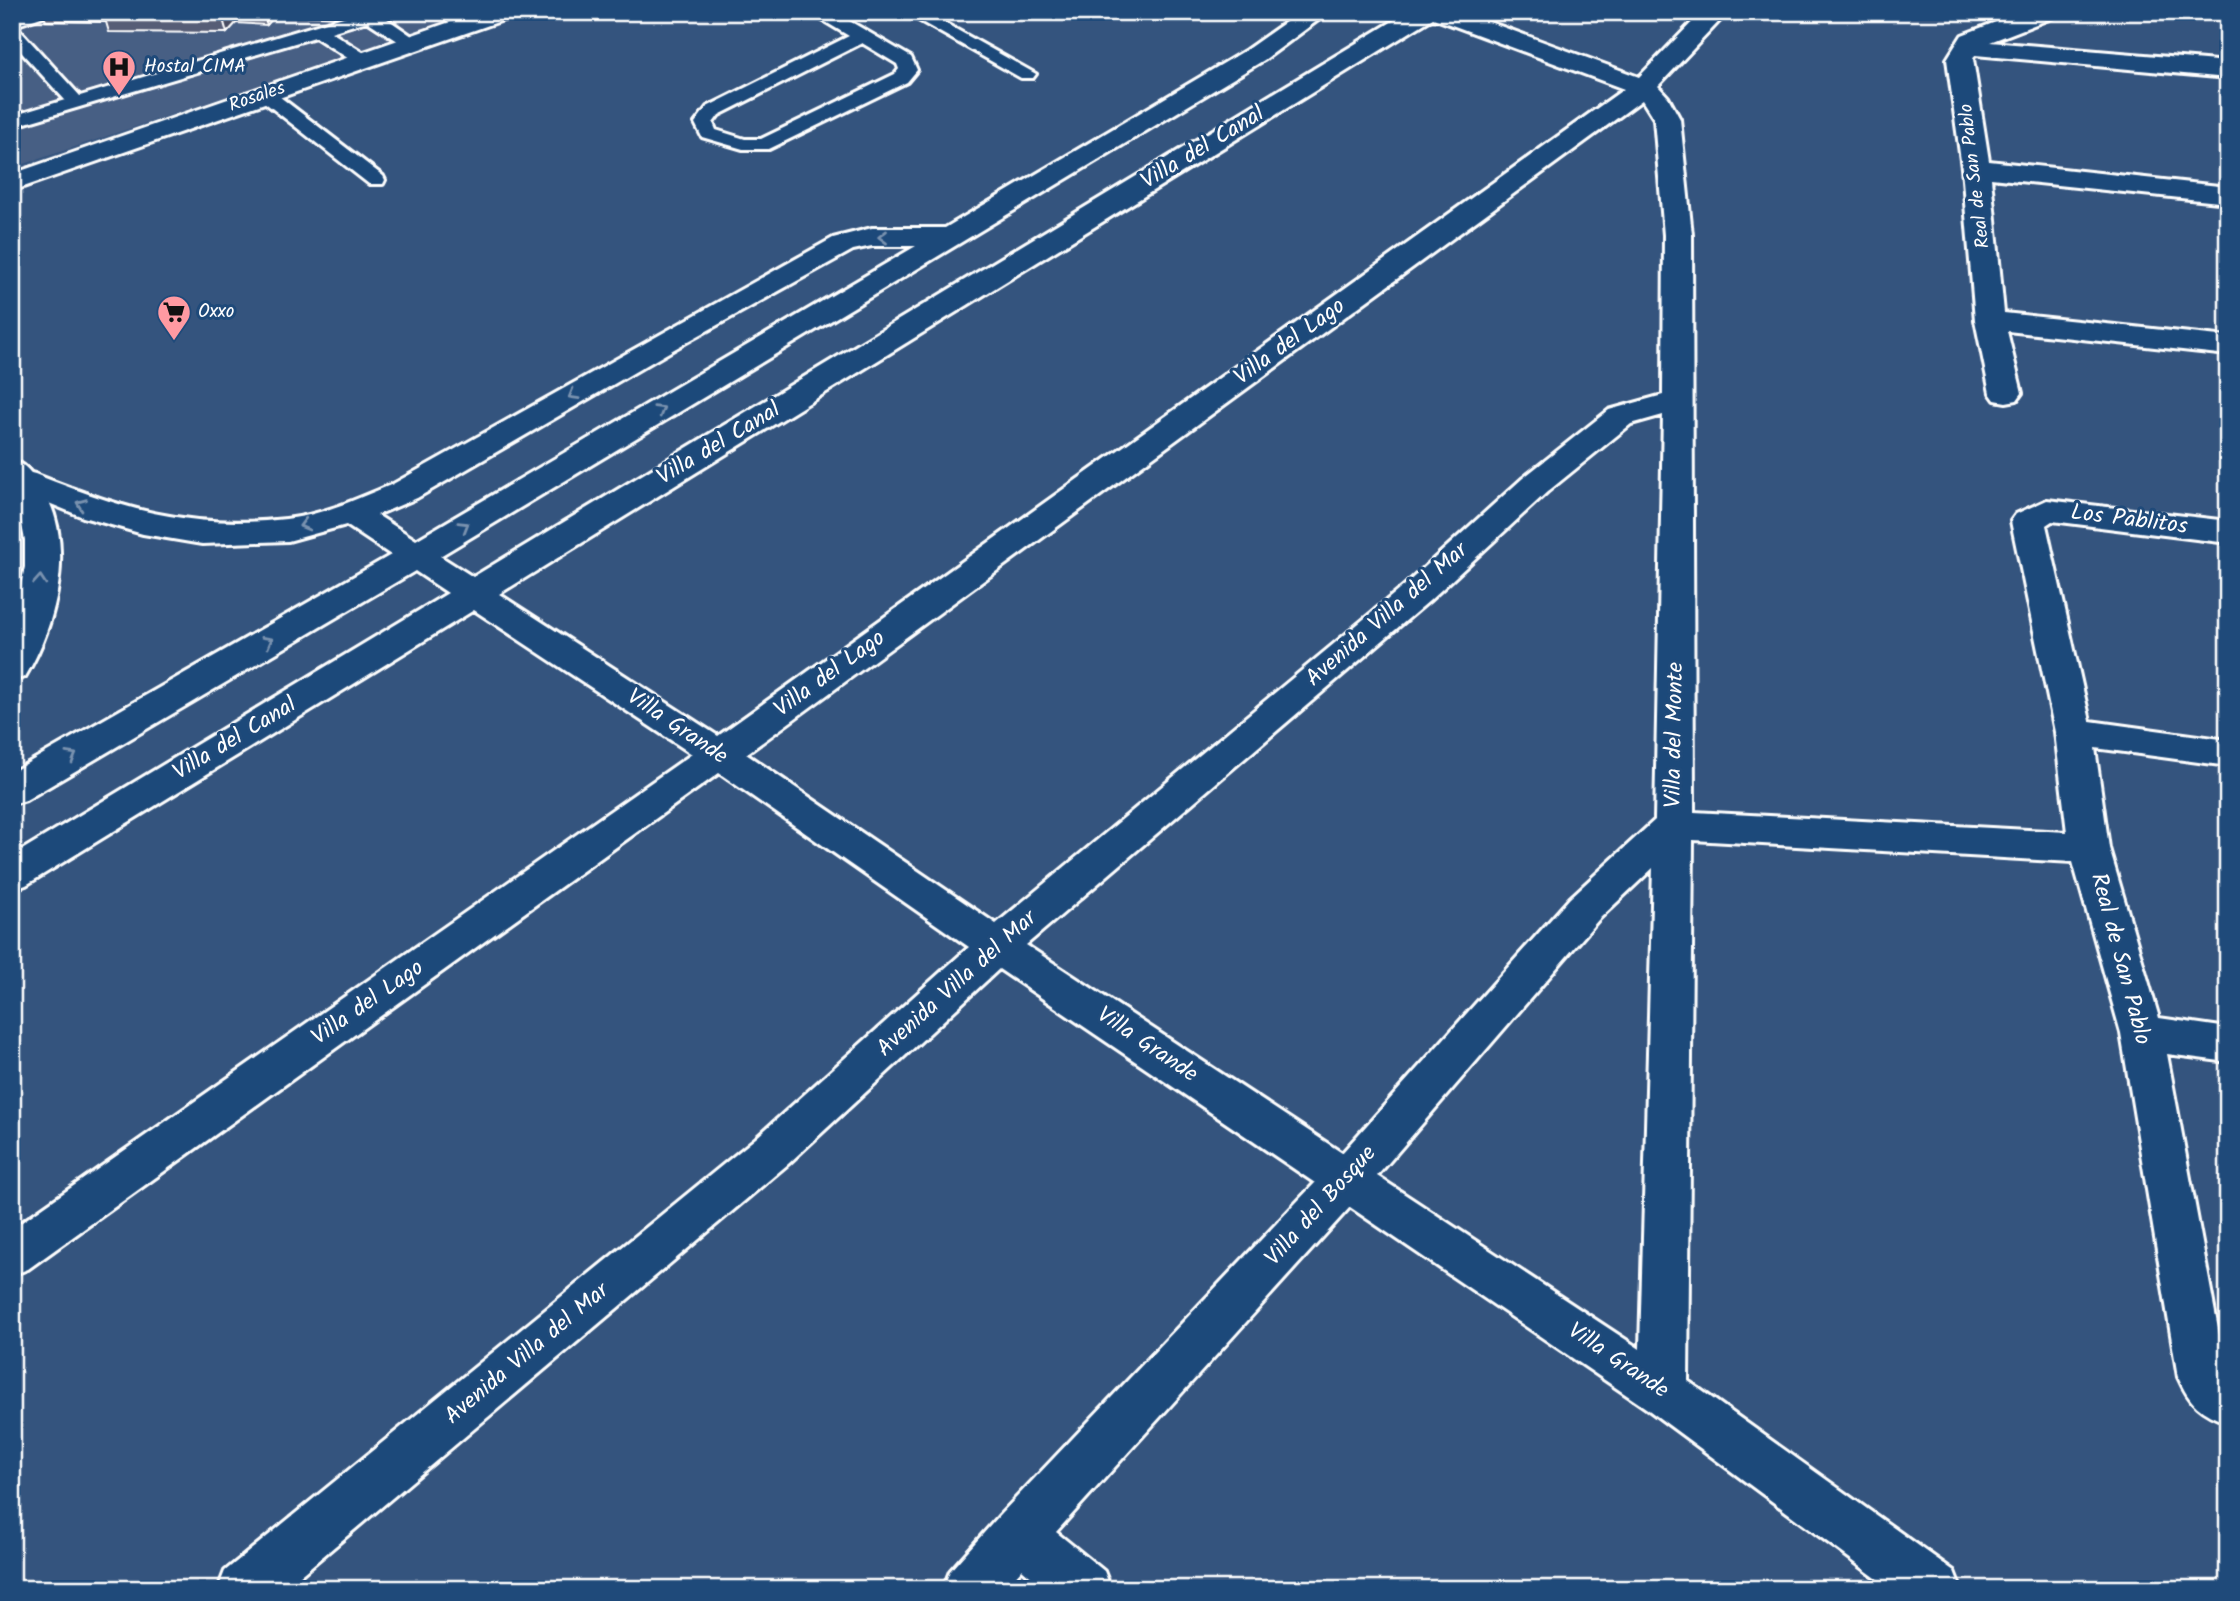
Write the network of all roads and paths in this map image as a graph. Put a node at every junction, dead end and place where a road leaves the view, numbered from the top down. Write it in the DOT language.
graph roads {
  1 [pos="38,12"];
  2 [pos="503,12"];
  3 [pos="817,12"];
  4 [pos="912,12"];
  5 [pos="1317,12"];
  6 [pos="1426,12"];
  7 [pos="1438,12"];
  8 [pos="1716,12"];
  9 [pos="2045,12"];
  10 [pos="375,14"];
  11 [pos="12,22"];
  12 [pos="318,31"];
  13 [pos="12,32"];
  14 [pos="862,36"];
  15 [pos="413,43"];
  16 [pos="1965,47"];
  17 [pos="363,60"];
  18 [pos="2228,70"];
  19 [pos="1027,74"];
  20 [pos="1643,87"];
  21 [pos="265,94"];
  22 [pos="77,103"];
  23 [pos="12,122"];
  24 [pos="1976,168"];
  25 [pos="376,180"];
  26 [pos="12,183"];
  27 [pos="2228,195"];
  28 [pos="951,237"];
  29 [pos="1990,320"];
  30 [pos="2228,346"];
  31 [pos="2006,393"];
  32 [pos="1679,400"];
  33 [pos="17,475"];
  34 [pos="351,513"];
  35 [pos="2033,517"];
  36 [pos="2228,532"];
  37 [pos="416,555"];
  38 [pos="475,593"];
  39 [pos="12,668"];
  40 [pos="2074,732"];
  41 [pos="2228,752"];
  42 [pos="719,754"];
  43 [pos="12,790"];
  44 [pos="1674,825"];
  45 [pos="2089,848"];
  46 [pos="12,875"];
  47 [pos="997,946"];
  48 [pos="2142,1033"];
  49 [pos="2228,1045"];
  50 [pos="1347,1179"];
  51 [pos="12,1255"];
  52 [pos="1663,1392"];
  53 [pos="2224,1399"];
  54 [pos="1018,1533"];
  55 [pos="244,1589"];
  56 [pos="969,1589"];
  57 [pos="1085,1589"];
  58 [pos="1935,1589"];
  1 -- 11 [label="lane"];
  2 -- 15 [label="street, Rosales"];
  3 -- 14 [label="lane"];
  4 -- 19 [label="lane"];
  5 -- 28 [label="street"];
  6 -- 38 [label="street, Villa del Canal"];
  7 -- 20 [label="street"];
  8 -- 20 [label="street, Villa del Lago"];
  9 -- 16 [label="street"];
  10 -- 12 [label="lane"];
  10 -- 15 [label="lane"];
  12 -- 17 [label="lane"];
  12 -- 22 [label="lane"];
  13 -- 22 [label="lane"];
  14 -- 14 [label="lane"];
  15 -- 17 [label="street, Rosales"];
  16 -- 18 [label="street"];
  16 -- 24 [label="street, Real de San Pablo"];
  17 -- 21 [label="street, Rosales"];
  20 -- 32 [label="street, Villa del Monte"];
  20 -- 42 [label="street, Villa del Lago"];
  21 -- 25 [label="lane"];
  21 -- 26 [label="street, Rosales"];
  22 -- 23 [label="lane"];
  24 -- 27 [label="street"];
  24 -- 29 [label="street, Real de San Pablo"];
  28 -- 34 [label="street, one-way"];
  37 -- 28 [label="street, one-way"];
  29 -- 30 [label="street"];
  29 -- 31 [label="street, Real de San Pablo"];
  32 -- 44 [label="street, Villa del Monte"];
  32 -- 47 [label="street, Avenida Villa del Mar"];
  34 -- 33 [label="street, one-way"];
  39 -- 33 [label="street, one-way"];
  34 -- 37 [label="street, Villa Grande"];
  35 -- 36 [label="street, Los Pablitos"];
  35 -- 40 [label="street, Real de San Pablo"];
  37 -- 38 [label="street, Villa Grande"];
  43 -- 37 [label="street, one-way"];
  38 -- 42 [label="street, Villa Grande"];
  38 -- 46 [label="street, Villa del Canal"];
  40 -- 41 [label="street"];
  40 -- 45 [label="street, Real de San Pablo"];
  42 -- 47 [label="street, Villa Grande"];
  42 -- 51 [label="street, Villa del Lago"];
  44 -- 45 [label="street"];
  44 -- 50 [label="street, Villa del Bosque"];
  44 -- 52 [label="street, Villa del Monte"];
  45 -- 48 [label="street, Real de San Pablo"];
  47 -- 50 [label="street, Villa Grande"];
  47 -- 55 [label="street, Avenida Villa del Mar"];
  48 -- 49 [label="street"];
  48 -- 53 [label="street, Real de San Pablo"];
  50 -- 52 [label="street, Villa Grande"];
  50 -- 54 [label="street, Villa del Bosque"];
  52 -- 58 [label="street, Villa Grande"];
  54 -- 56 [label="street, Villa del Bosque"];
  54 -- 57 [label="street"];
}
